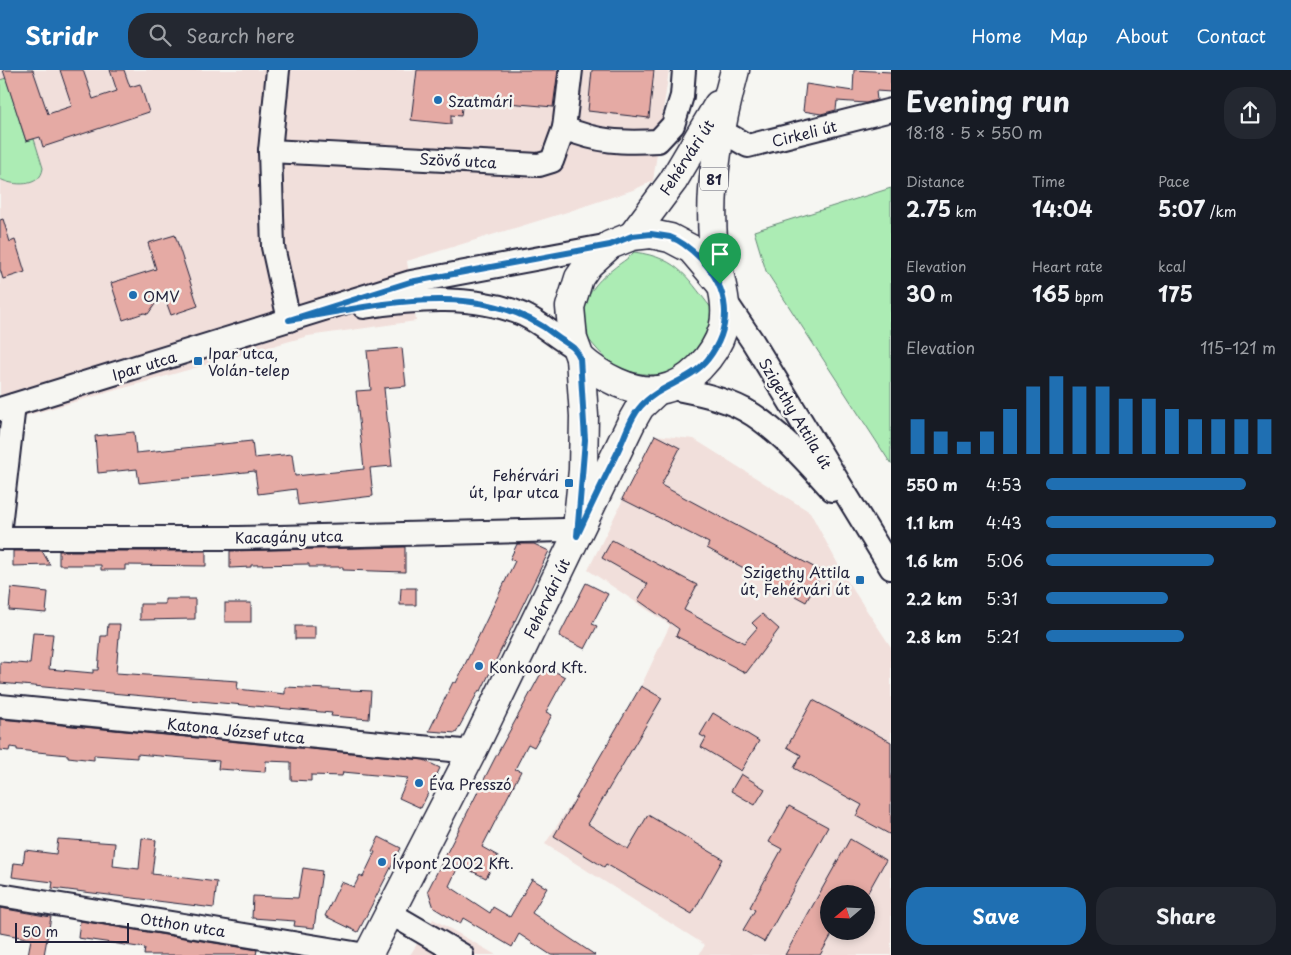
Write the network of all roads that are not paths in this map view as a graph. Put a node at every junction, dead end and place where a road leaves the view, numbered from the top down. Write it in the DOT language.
graph roads {
  1 [pos="278,70"];
  2 [pos="571,70"];
  3 [pos="684,70"];
  4 [pos="734,73"];
  5 [pos="891,110"];
  6 [pos="564,128"];
  7 [pos="720,130"];
  8 [pos="270,152"];
  9 [pos="621,241"];
  10 [pos="722,291"];
  11 [pos="289,320"];
  12 [pos="578,353"];
  13 [pos="663,389"];
  14 [pos="7,407"];
  15 [pos="0,526"];
  16 [pos="866,529"];
  17 [pos="577,536"];
  18 [pos="0,538"];
  19 [pos="891,568"];
  20 [pos="0,706"];
  21 [pos="472,752"];
  22 [pos="0,895"];
  23 [pos="390,913"];
  24 [pos="367,955"];
  25 [pos="462,955"];
  1 -- 8 [label="street"];
  2 -- 6 [label="street, Szövő utca"];
  3 -- 6 [label="street"];
  4 -- 7 [label="main road, Fehérvári út / 81"];
  4 -- 9 [label="main road, Fehérvári út / 81"];
  5 -- 7 [label="street, Cirkeli út"];
  6 -- 8 [label="street, Szövő utca"];
  7 -- 10 [label="main road, Fehérvári út / 81"];
  8 -- 11 [label="street"];
  9 -- 10 [label="main road"];
  9 -- 11 [label="street, Ipar utca"];
  9 -- 12 [label="main road, Fehérvári út / 81"];
  10 -- 13 [label="main road, Fehérvári út / 81"];
  10 -- 16 [label="street, Szigethy Attila út"];
  11 -- 12 [label="street, Ipar utca"];
  11 -- 14 [label="street, Ipar utca"];
  12 -- 13 [label="main road"];
  12 -- 17 [label="main road, Fehérvári út / 81"];
  13 -- 16 [label="street, Szigethy Attila út"];
  13 -- 17 [label="main road, Fehérvári út / 81"];
  14 -- 15 [label="street"];
  16 -- 19 [label="street, Szigethy Attila út"];
  17 -- 18 [label="street, Kacagány utca"];
  17 -- 21 [label="main road, Fehérvári út / 81"];
  20 -- 21 [label="street, Katona József utca"];
  21 -- 23 [label="main road, Fehérvári út / 81"];
  22 -- 24 [label="street, Otthon utca"];
  23 -- 24 [label="main road, Fehérvári út / 81"];
  23 -- 25 [label="street"];
}
